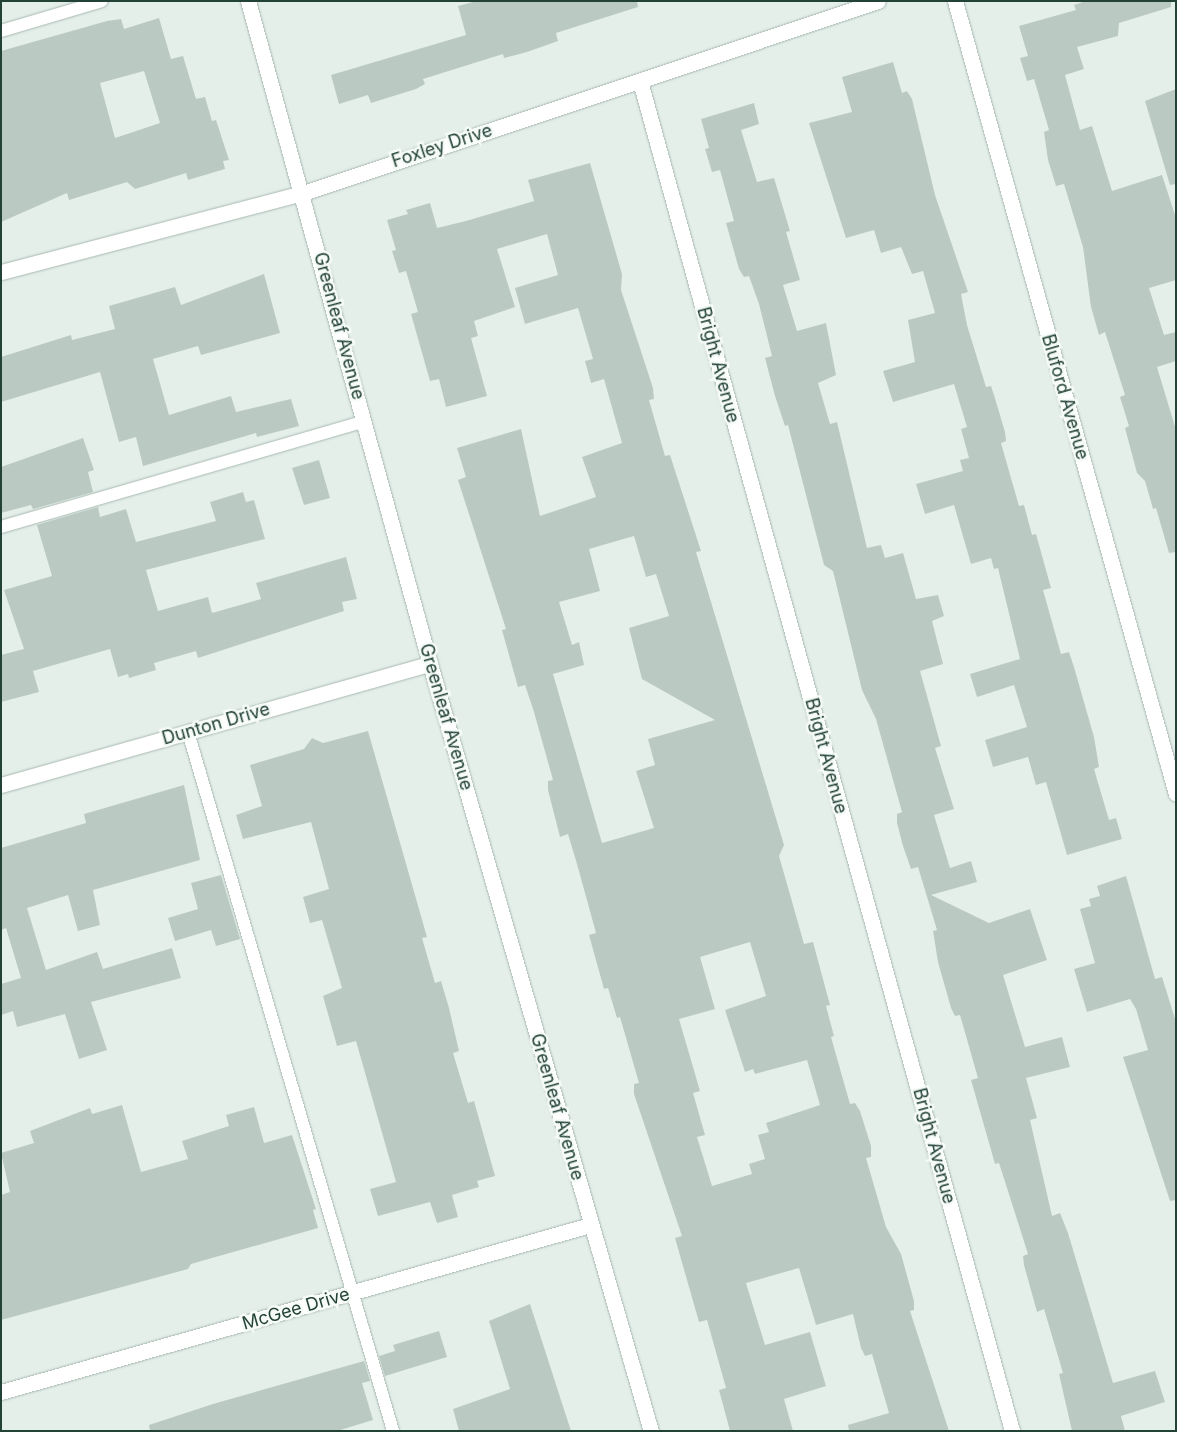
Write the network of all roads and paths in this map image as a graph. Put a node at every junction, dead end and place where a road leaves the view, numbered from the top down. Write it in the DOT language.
graph roads {
  1 [pos="102,1"];
  2 [pos="248,1"];
  3 [pos="878,1"];
  4 [pos="955,1"];
  5 [pos="1,31"];
  6 [pos="640,81"];
  7 [pos="303,193"];
  8 [pos="1,272"];
  9 [pos="364,421"];
  10 [pos="1,527"];
  11 [pos="430,664"];
  12 [pos="188,732"];
  13 [pos="1,785"];
  14 [pos="1176,794"];
  15 [pos="590,1225"];
  16 [pos="352,1293"];
  17 [pos="1,1392"];
  18 [pos="393,1431"];
  19 [pos="651,1431"];
  20 [pos="1012,1431"];
  1 -- 5 [label="lane"];
  2 -- 7 [label="street, Greenleaf Avenue"];
  3 -- 6 [label="street, Foxley Drive"];
  4 -- 14 [label="street, Bluford Avenue"];
  6 -- 7 [label="street, Foxley Drive"];
  6 -- 20 [label="street, Bright Avenue"];
  7 -- 8 [label="street, Foxley Drive"];
  7 -- 9 [label="street, Greenleaf Avenue"];
  9 -- 10 [label="lane"];
  9 -- 11 [label="street, Greenleaf Avenue"];
  11 -- 12 [label="street, Dunton Drive"];
  11 -- 15 [label="street, Greenleaf Avenue"];
  12 -- 13 [label="street, Dunton Drive"];
  12 -- 16 [label="lane"];
  15 -- 16 [label="street, McGee Drive"];
  15 -- 19 [label="street, Greenleaf Avenue"];
  16 -- 17 [label="street, McGee Drive"];
  16 -- 18 [label="lane"];
}
